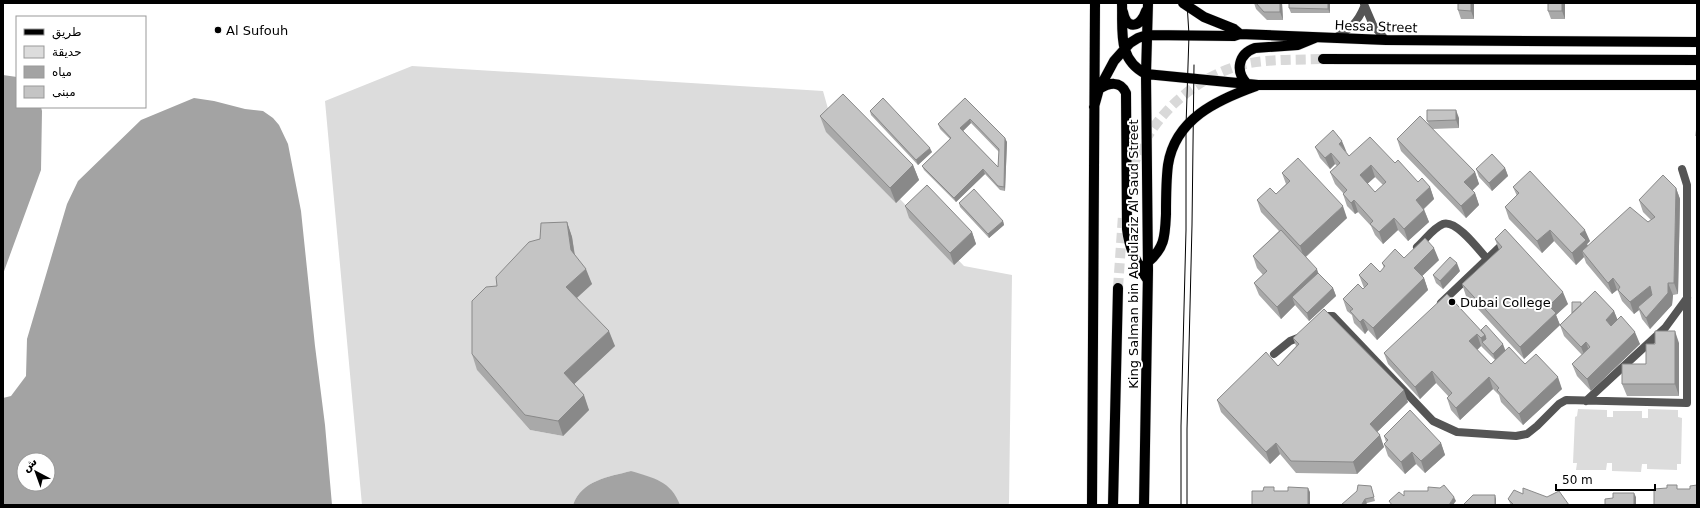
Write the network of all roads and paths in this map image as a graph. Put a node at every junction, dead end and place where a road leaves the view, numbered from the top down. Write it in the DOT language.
graph roads {
  1 [pos="1095,3"];
  2 [pos="1122,3"];
  3 [pos="1183,3"];
  4 [pos="1148,4"];
  5 [pos="1364,5"];
  6 [pos="1240,34"];
  7 [pos="1147,35"];
  8 [pos="1316,37"];
  9 [pos="1334,38"];
  10 [pos="1386,40"];
  11 [pos="1697,42"];
  12 [pos="1124,50"];
  13 [pos="1323,59"];
  14 [pos="1697,60"];
  15 [pos="1146,74"];
  16 [pos="1247,84"];
  17 [pos="1258,85"];
  18 [pos="1697,85"];
  19 [pos="1099,89"];
  20 [pos="1094,107"];
  21 [pos="1682,169"];
  22 [pos="1511,236"];
  23 [pos="1413,251"];
  24 [pos="1487,259"];
  25 [pos="1148,263"];
  26 [pos="1147,279"];
  27 [pos="1118,288"];
  28 [pos="1688,297"];
  29 [pos="1432,310"];
  30 [pos="1274,354"];
  31 [pos="1586,401"];
  32 [pos="1092,505"];
  33 [pos="1113,505"];
  34 [pos="1144,505"];
  1 -- 20 [label="main road"];
  2 -- 4 [label="main road"];
  2 -- 12 [label="main road"];
  3 -- 6 [label="main road"];
  4 -- 7 [label="main road, King Salman bin Abdulaziz Al Saud Street"];
  5 -- 9 [label="street"];
  5 -- 10 [label="street"];
  6 -- 7 [label="main road, Hessa Street"];
  6 -- 8 [label="main road, Hessa Street"];
  7 -- 12 [label="main road, Hessa Street"];
  7 -- 15 [label="main road, King Salman bin Abdulaziz Al Saud Street"];
  8 -- 9 [label="main road, Hessa Street"];
  8 -- 16 [label="main road"];
  9 -- 10 [label="main road, Hessa Street"];
  10 -- 11 [label="main road, Hessa Street"];
  12 -- 15 [label="main road"];
  12 -- 19 [label="main road, Hessa Street"];
  13 -- 14 [label="main road"];
  15 -- 16 [label="main road"];
  15 -- 25 [label="main road, King Salman bin Abdulaziz Al Saud Street"];
  16 -- 17 [label="main road"];
  17 -- 18 [label="main road"];
  17 -- 25 [label="main road"];
  19 -- 20 [label="main road, Hessa Street"];
  19 -- 26 [label="main road"];
  20 -- 32 [label="main road"];
  21 -- 28 [label="street"];
  22 -- 24 [label="street"];
  23 -- 24 [label="street"];
  24 -- 29 [label="street"];
  25 -- 26 [label="main road, King Salman bin Abdulaziz Al Saud Street"];
  26 -- 34 [label="main road, King Salman bin Abdulaziz Al Saud Street"];
  27 -- 33 [label="main road"];
  28 -- 31 [label="street"];
  28 -- 31 [label="street"];
  30 -- 31 [label="street"];
}
